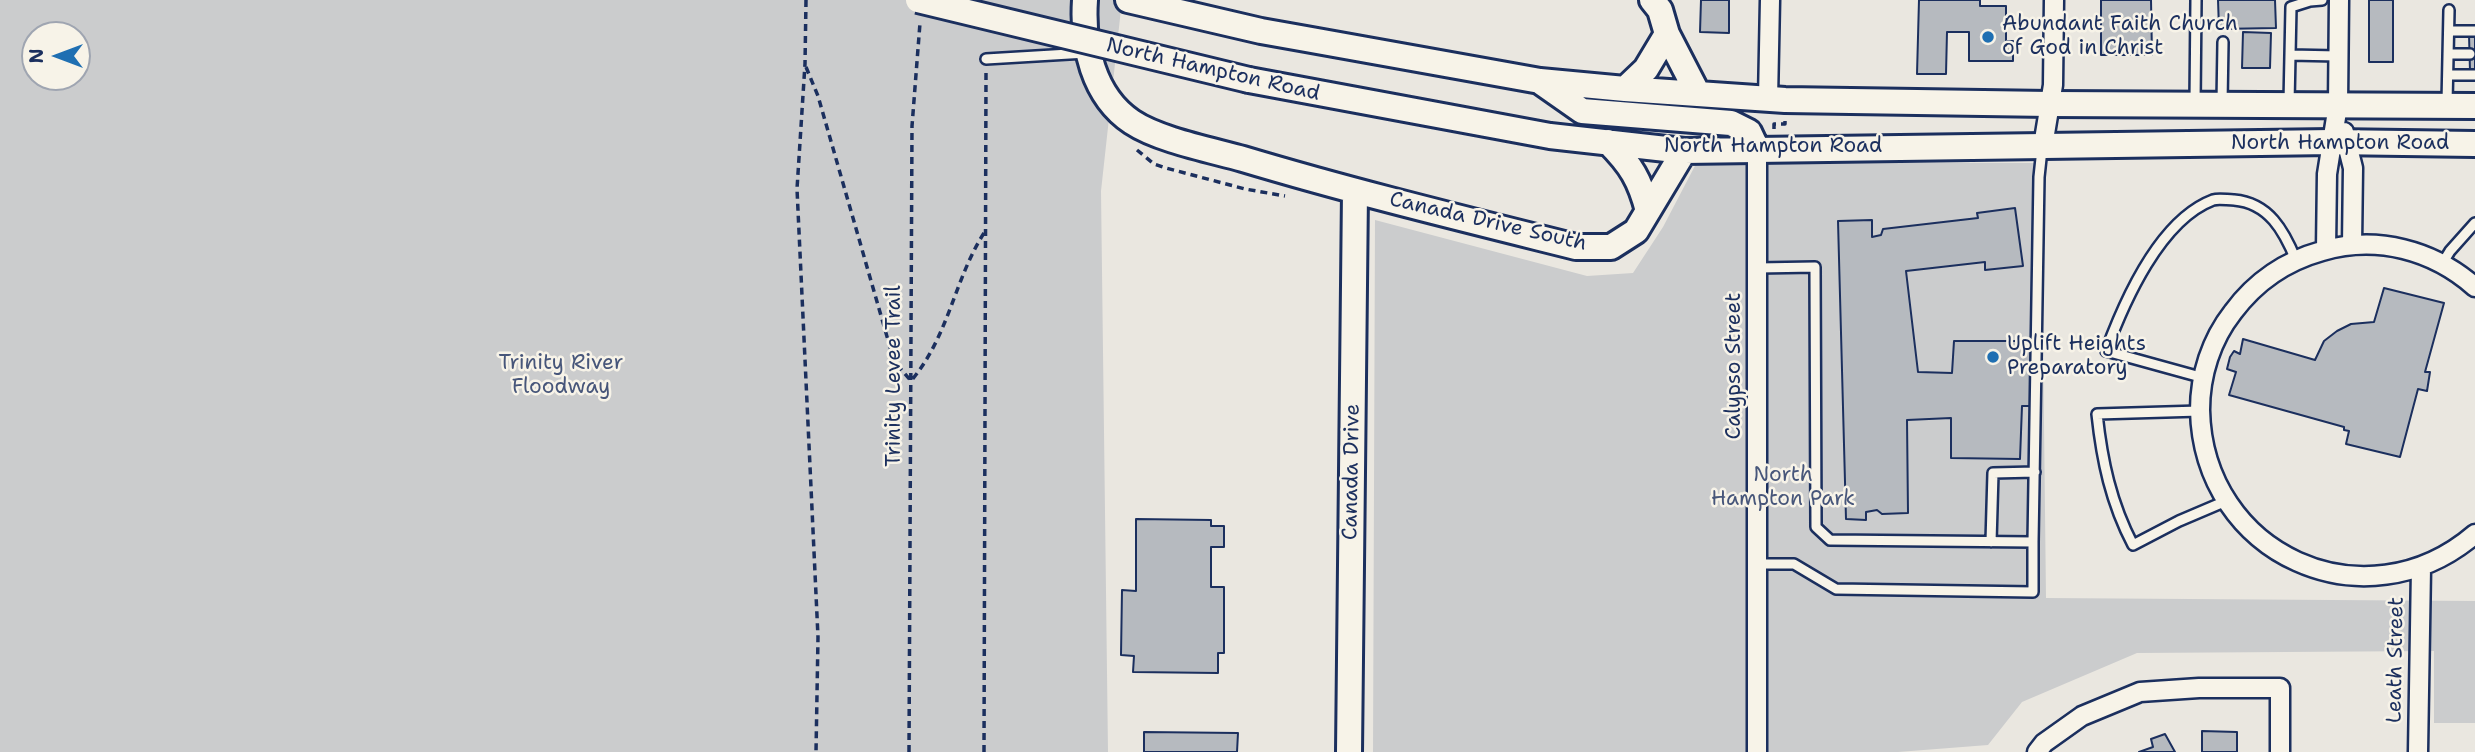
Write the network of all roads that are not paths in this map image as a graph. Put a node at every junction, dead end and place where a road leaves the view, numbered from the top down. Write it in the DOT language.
graph roads {
  1 [pos="1085,0"];
  2 [pos="1128,0"];
  3 [pos="1652,0"];
  4 [pos="1770,0"];
  5 [pos="2054,0"];
  6 [pos="2196,0"];
  7 [pos="2322,0"];
  8 [pos="2339,0"];
  9 [pos="919,10"];
  10 [pos="2449,10"];
  11 [pos="2475,30"];
  12 [pos="2449,31"];
  13 [pos="1667,34"];
  14 [pos="2223,42"];
  15 [pos="1088,53"];
  16 [pos="2448,54"];
  17 [pos="2470,54"];
  18 [pos="2290,55"];
  19 [pos="2338,56"];
  20 [pos="986,60"];
  21 [pos="2448,75"];
  22 [pos="2475,75"];
  23 [pos="1540,81"];
  24 [pos="1625,89"];
  25 [pos="1698,94"];
  26 [pos="1768,99"];
  27 [pos="2049,104"];
  28 [pos="2195,104"];
  29 [pos="2221,105"];
  30 [pos="2289,105"];
  31 [pos="2338,105"];
  32 [pos="2447,106"];
  33 [pos="2475,106"];
  34 [pos="1765,140"];
  35 [pos="1608,142"];
  36 [pos="2339,142"];
  37 [pos="2475,144"];
  38 [pos="2043,146"];
  39 [pos="1684,151"];
  40 [pos="1355,192"];
  41 [pos="1648,211"];
  42 [pos="2475,223"];
  43 [pos="2352,245"];
  44 [pos="2326,250"];
  45 [pos="2296,260"];
  46 [pos="2442,264"];
  47 [pos="1758,268"];
  48 [pos="2475,287"];
  49 [pos="2204,377"];
  50 [pos="2200,411"];
  51 [pos="2035,472"];
  52 [pos="2226,501"];
  53 [pos="2475,534"];
  54 [pos="1991,542"];
  55 [pos="2034,542"];
  56 [pos="1757,564"];
  57 [pos="2421,568"];
  58 [pos="1349,752"];
  59 [pos="1757,752"];
  60 [pos="2037,752"];
  61 [pos="2280,752"];
  62 [pos="2418,752"];
  1 -- 15 [label="main road, Canada Drive South"];
  2 -- 23 [label="main road, North Hampton Road"];
  3 -- 13 [label="main road"];
  4 -- 26 [label="street"];
  5 -- 27 [label="street"];
  6 -- 28 [label="lane"];
  7 -- 18 [label="lane"];
  8 -- 19 [label="street"];
  9 -- 35 [label="main road, North Hampton Road, bridge"];
  10 -- 12 [label="lane"];
  11 -- 12 [label="lane"];
  12 -- 16 [label="lane"];
  13 -- 24 [label="main road"];
  13 -- 25 [label="main road"];
  14 -- 29 [label="lane"];
  15 -- 20 [label="lane"];
  15 -- 40 [label="main road, Canada Drive South"];
  16 -- 17 [label="lane"];
  16 -- 21 [label="lane"];
  18 -- 19 [label="lane"];
  18 -- 30 [label="lane"];
  19 -- 31 [label="street"];
  21 -- 22 [label="lane"];
  21 -- 32 [label="lane"];
  23 -- 24 [label="main road, North Hampton Road"];
  23 -- 34 [label="main road"];
  24 -- 25 [label="main road, North Hampton Road"];
  25 -- 26 [label="main road, North Hampton Road"];
  26 -- 27 [label="main road, North Hampton Road"];
  27 -- 28 [label="main road, North Hampton Road"];
  27 -- 38 [label="street"];
  28 -- 29 [label="main road, North Hampton Road"];
  29 -- 30 [label="main road, North Hampton Road"];
  30 -- 31 [label="main road, North Hampton Road"];
  31 -- 32 [label="main road, North Hampton Road"];
  31 -- 36 [label="street"];
  32 -- 33 [label="main road, North Hampton Road"];
  34 -- 38 [label="main road, North Hampton Road"];
  34 -- 39 [label="main road, North Hampton Road"];
  34 -- 47 [label="street, Calypso Street"];
  35 -- 39 [label="main road, North Hampton Road"];
  35 -- 41 [label="main road"];
  36 -- 37 [label="main road, North Hampton Road"];
  36 -- 38 [label="main road, North Hampton Road"];
  36 -- 43 [label="street"];
  36 -- 44 [label="street"];
  38 -- 51 [label="lane"];
  39 -- 41 [label="main road, Canada Drive South"];
  40 -- 41 [label="main road, Canada Drive South"];
  40 -- 58 [label="main road, Canada Drive"];
  42 -- 46 [label="lane"];
  43 -- 44 [label="street, Leath Street"];
  43 -- 46 [label="street, Leath Street"];
  44 -- 45 [label="street, Leath Street"];
  45 -- 49 [label="street, Leath Street"];
  45 -- 49 [label="lane"];
  46 -- 48 [label="street, Leath Street"];
  47 -- 54 [label="lane"];
  47 -- 56 [label="street, Calypso Street"];
  49 -- 50 [label="street, Leath Street"];
  50 -- 52 [label="street, Leath Street"];
  50 -- 52 [label="lane"];
  51 -- 54 [label="lane"];
  51 -- 55 [label="lane"];
  52 -- 57 [label="street, Leath Street"];
  53 -- 57 [label="street, Leath Street"];
  54 -- 55 [label="lane"];
  55 -- 56 [label="lane"];
  56 -- 59 [label="street, Calypso Street"];
  57 -- 62 [label="street, Leath Street"];
  60 -- 61 [label="street"];
}
